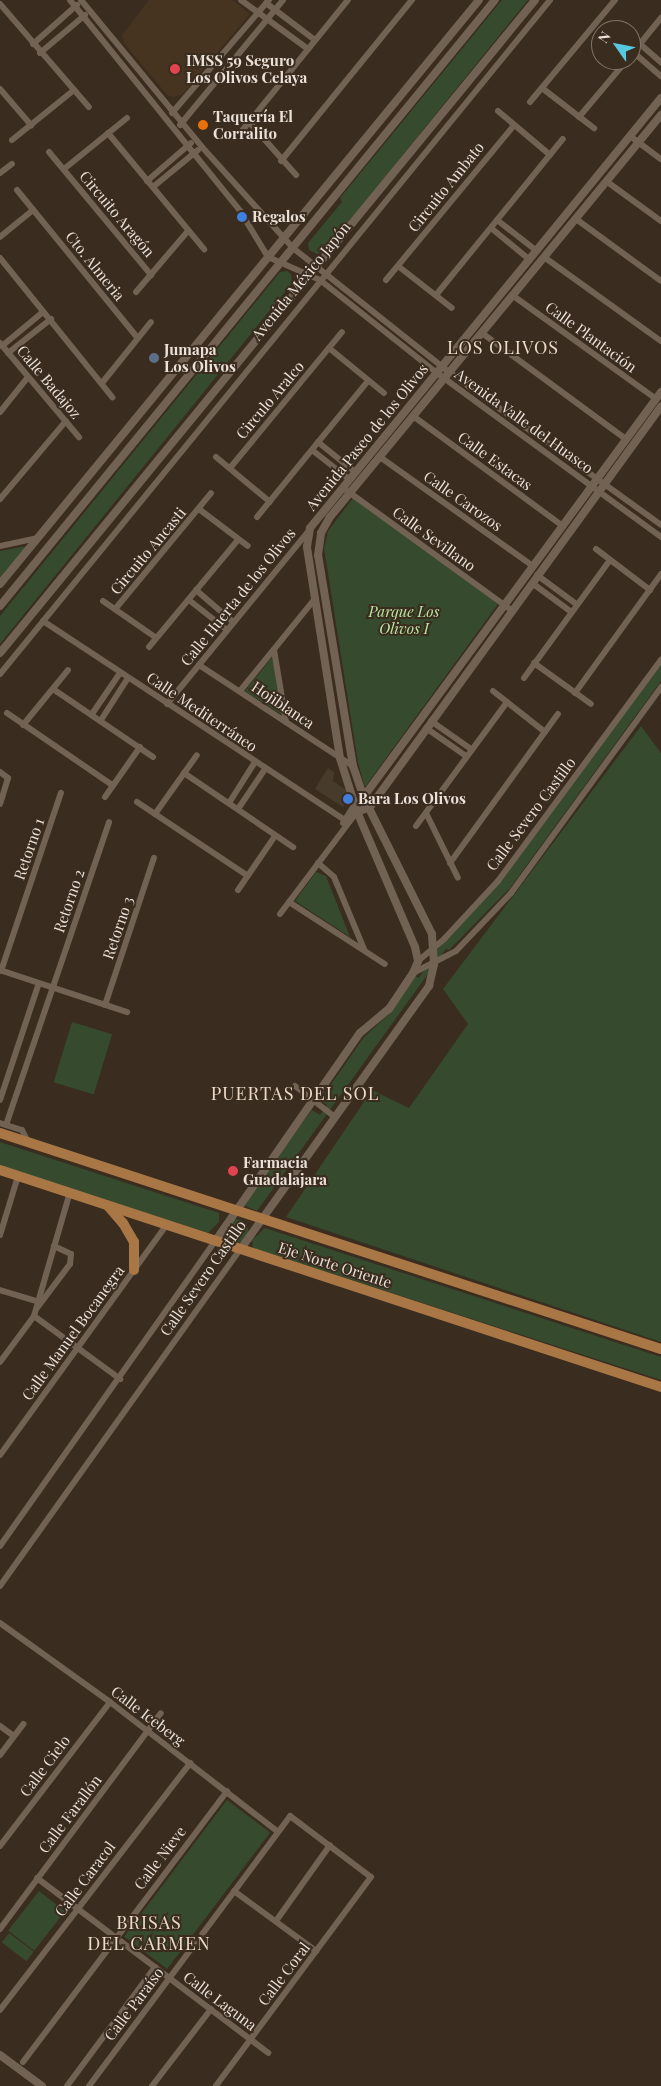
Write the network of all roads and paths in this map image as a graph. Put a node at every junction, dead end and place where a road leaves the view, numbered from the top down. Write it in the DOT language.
graph roads {
  1 [pos="70,0"];
  2 [pos="81,0"];
  3 [pos="241,0"];
  4 [pos="283,0"];
  5 [pos="348,0"];
  6 [pos="412,0"];
  7 [pos="479,0"];
  8 [pos="495,0"];
  9 [pos="534,0"];
  10 [pos="550,0"];
  11 [pos="615,0"];
  12 [pos="267,2"];
  13 [pos="0,4"];
  14 [pos="75,6"];
  15 [pos="276,10"];
  16 [pos="90,11"];
  17 [pos="257,12"];
  18 [pos="83,17"];
  19 [pos="269,18"];
  20 [pos="661,18"];
  21 [pos="315,40"];
  22 [pos="641,43"];
  23 [pos="33,44"];
  24 [pos="641,45"];
  25 [pos="308,49"];
  26 [pos="40,53"];
  27 [pos="641,61"];
  28 [pos="661,62"];
  29 [pos="619,70"];
  30 [pos="661,76"];
  31 [pos="542,88"];
  32 [pos="0,89"];
  33 [pos="74,90"];
  34 [pos="661,98"];
  35 [pos="530,102"];
  36 [pos="89,107"];
  37 [pos="174,111"];
  38 [pos="498,111"];
  39 [pos="661,115"];
  40 [pos="579,117"];
  41 [pos="127,118"];
  42 [pos="166,118"];
  43 [pos="249,122"];
  44 [pos="182,123"];
  45 [pos="31,125"];
  46 [pos="514,125"];
  47 [pos="175,128"];
  48 [pos="594,128"];
  49 [pos="241,132"];
  50 [pos="108,133"];
  51 [pos="630,136"];
  52 [pos="563,139"];
  53 [pos="12,140"];
  54 [pos="196,140"];
  55 [pos="638,142"];
  56 [pos="189,145"];
  57 [pos="202,147"];
  58 [pos="50,152"];
  59 [pos="195,153"];
  60 [pos="550,155"];
  61 [pos="661,159"];
  62 [pos="281,161"];
  63 [pos="12,164"];
  64 [pos="64,169"];
  65 [pos="0,174"];
  66 [pos="296,175"];
  67 [pos="147,181"];
  68 [pos="606,181"];
  69 [pos="153,187"];
  70 [pos="17,190"];
  71 [pos="33,210"];
  72 [pos="576,219"];
  73 [pos="498,220"];
  74 [pos="661,221"];
  75 [pos="491,228"];
  76 [pos="188,231"];
  77 [pos="0,237"];
  78 [pos="283,239"];
  79 [pos="293,248"];
  80 [pos="204,249"];
  81 [pos="537,251"];
  82 [pos="268,257"];
  83 [pos="544,257"];
  84 [pos="0,258"];
  85 [pos="530,260"];
  86 [pos="280,263"];
  87 [pos="318,266"];
  88 [pos="398,266"];
  89 [pos="325,274"];
  90 [pos="151,275"];
  91 [pos="310,275"];
  92 [pos="320,280"];
  93 [pos="386,280"];
  94 [pos="661,281"];
  95 [pos="136,292"];
  96 [pos="436,295"];
  97 [pos="512,295"];
  98 [pos="452,308"];
  99 [pos="44,312"];
  100 [pos="50,319"];
  101 [pos="151,322"];
  102 [pos="342,332"];
  103 [pos="482,333"];
  104 [pos="137,338"];
  105 [pos="661,341"];
  106 [pos="1,345"];
  107 [pos="329,348"];
  108 [pos="191,351"];
  109 [pos="8,353"];
  110 [pos="201,359"];
  111 [pos="440,370"];
  112 [pos="447,375"];
  113 [pos="28,377"];
  114 [pos="368,381"];
  115 [pos="102,383"];
  116 [pos="661,392"];
  117 [pos="384,393"];
  118 [pos="112,397"];
  119 [pos="656,399"];
  120 [pos="661,407"];
  121 [pos="0,412"];
  122 [pos="413,416"];
  123 [pos="66,421"];
  124 [pos="79,437"];
  125 [pos="626,439"];
  126 [pos="318,442"];
  127 [pos="111,449"];
  128 [pos="312,450"];
  129 [pos="121,457"];
  130 [pos="216,457"];
  131 [pos="380,457"];
  132 [pos="230,468"];
  133 [pos="352,475"];
  134 [pos="598,478"];
  135 [pos="605,484"];
  136 [pos="592,486"];
  137 [pos="342,488"];
  138 [pos="599,492"];
  139 [pos="211,493"];
  140 [pos="350,493"];
  141 [pos="0,500"];
  142 [pos="270,502"];
  143 [pos="199,509"];
  144 [pos="257,517"];
  145 [pos="661,525"];
  146 [pos="563,526"];
  147 [pos="310,528"];
  148 [pos="38,538"];
  149 [pos="661,538"];
  150 [pos="237,541"];
  151 [pos="0,546"];
  152 [pos="248,546"];
  153 [pos="596,549"];
  154 [pos="610,560"];
  155 [pos="533,566"];
  156 [pos="661,574"];
  157 [pos="537,576"];
  158 [pos="532,583"];
  159 [pos="0,584"];
  160 [pos="196,590"];
  161 [pos="650,590"];
  162 [pos="189,600"];
  163 [pos="314,600"];
  164 [pos="103,601"];
  165 [pos="576,604"];
  166 [pos="504,605"];
  167 [pos="0,606"];
  168 [pos="116,608"];
  169 [pos="511,610"];
  170 [pos="570,611"];
  171 [pos="43,621"];
  172 [pos="233,622"];
  173 [pos="227,630"];
  174 [pos="155,637"];
  175 [pos="149,647"];
  176 [pos="274,650"];
  177 [pos="0,654"];
  178 [pos="661,660"];
  179 [pos="534,663"];
  180 [pos="199,665"];
  181 [pos="68,670"];
  182 [pos="120,673"];
  183 [pos="0,674"];
  184 [pos="128,678"];
  185 [pos="524,678"];
  186 [pos="661,687"];
  187 [pos="53,688"];
  188 [pos="240,691"];
  189 [pos="493,691"];
  190 [pos="575,693"];
  191 [pos="507,702"];
  192 [pos="167,704"];
  193 [pos="591,704"];
  194 [pos="7,713"];
  195 [pos="92,714"];
  196 [pos="558,714"];
  197 [pos="101,720"];
  198 [pos="286,722"];
  199 [pos="429,724"];
  200 [pos="23,725"];
  201 [pos="545,732"];
  202 [pos="140,747"];
  203 [pos="472,749"];
  204 [pos="197,755"];
  205 [pos="466,756"];
  206 [pos="153,757"];
  207 [pos="340,758"];
  208 [pos="255,762"];
  209 [pos="353,766"];
  210 [pos="265,769"];
  211 [pos="0,772"];
  212 [pos="184,773"];
  213 [pos="112,785"];
  214 [pos="61,793"];
  215 [pos="105,797"];
  216 [pos="364,798"];
  217 [pos="137,802"];
  218 [pos="229,803"];
  219 [pos="0,804"];
  220 [pos="370,807"];
  221 [pos="356,808"];
  222 [pos="238,809"];
  223 [pos="426,813"];
  224 [pos="155,814"];
  225 [pos="346,821"];
  226 [pos="109,822"];
  227 [pos="416,826"];
  228 [pos="275,836"];
  229 [pos="293,847"];
  230 [pos="154,858"];
  231 [pos="318,863"];
  232 [pos="450,863"];
  233 [pos="248,876"];
  234 [pos="458,878"];
  235 [pos="238,890"];
  236 [pos="289,902"];
  237 [pos="280,914"];
  238 [pos="434,945"];
  239 [pos="364,950"];
  240 [pos="418,961"];
  241 [pos="385,964"];
  242 [pos="434,964"];
  243 [pos="1,970"];
  244 [pos="413,973"];
  245 [pos="39,983"];
  246 [pos="428,986"];
  247 [pos="52,988"];
  248 [pos="105,1005"];
  249 [pos="126,1012"];
  250 [pos="12,1065"];
  251 [pos="24,1069"];
  252 [pos="295,1086"];
  253 [pos="0,1100"];
  254 [pos="313,1100"];
  255 [pos="335,1116"];
  256 [pos="2,1127"];
  257 [pos="0,1170"];
  258 [pos="18,1176"];
  259 [pos="70,1192"];
  260 [pos="106,1204"];
  261 [pos="236,1210"];
  262 [pos="261,1218"];
  263 [pos="166,1226"];
  264 [pos="0,1235"];
  265 [pos="216,1240"];
  266 [pos="54,1246"];
  267 [pos="240,1250"];
  268 [pos="134,1270"];
  269 [pos="0,1290"];
  270 [pos="37,1301"];
  271 [pos="34,1313"];
  272 [pos="78,1347"];
  273 [pos="661,1349"];
  274 [pos="0,1362"];
  275 [pos="120,1379"];
  276 [pos="661,1387"];
  277 [pos="0,1455"];
  278 [pos="0,1546"];
  279 [pos="0,1586"];
  280 [pos="0,1623"];
  281 [pos="110,1702"];
  282 [pos="161,1713"];
  283 [pos="23,1724"];
  284 [pos="0,1726"];
  285 [pos="148,1731"];
  286 [pos="14,1736"];
  287 [pos="0,1755"];
  288 [pos="190,1763"];
  289 [pos="227,1791"];
  290 [pos="278,1832"];
  291 [pos="330,1845"];
  292 [pos="0,1846"];
  293 [pos="37,1878"];
  294 [pos="234,1891"];
  295 [pos="79,1908"];
  296 [pos="276,1921"];
  297 [pos="0,1929"];
  298 [pos="116,1937"];
  299 [pos="316,1951"];
  300 [pos="155,1967"];
  301 [pos="169,1978"];
  302 [pos="211,2009"];
  303 [pos="0,2010"];
  304 [pos="250,2039"];
  305 [pos="268,2053"];
  306 [pos="0,2055"];
  307 [pos="23,2062"];
  308 [pos="42,2086"];
  309 [pos="67,2086"];
  310 [pos="89,2086"];
  311 [pos="152,2086"];
  312 [pos="216,2086"];
  1 -- 14 [label="street"];
  2 -- 14 [label="street"];
  2 -- 16 [label="street, Avenida Valle del Huasco"];
  3 -- 17 [label="street"];
  4 -- 15 [label="street"];
  5 -- 21 [label="street"];
  6 -- 62 [label="street"];
  7 -- 78 [label="street"];
  8 -- 79 [label="street, Avenida México Japón"];
  9 -- 87 [label="street, Avenida México Japón"];
  10 -- 89 [label="street, Avenida México Japón"];
  11 -- 31 [label="street"];
  12 -- 15 [label="street"];
  12 -- 17 [label="street"];
  13 -- 23 [label="street"];
  14 -- 18 [label="street"];
  14 -- 23 [label="street"];
  15 -- 19 [label="street"];
  15 -- 21 [label="street"];
  16 -- 18 [label="street"];
  16 -- 37 [label="street, Avenida Valle del Huasco"];
  17 -- 19 [label="street"];
  17 -- 37 [label="street"];
  18 -- 26 [label="street"];
  18 -- 42 [label="street"];
  19 -- 25 [label="street"];
  19 -- 44 [label="street"];
  20 -- 22 [label="street"];
  21 -- 25 [label="street"];
  23 -- 26 [label="street"];
  24 -- 28 [label="street"];
  25 -- 43 [label="street"];
  26 -- 33 [label="street"];
  27 -- 30 [label="street"];
  29 -- 40 [label="street"];
  31 -- 35 [label="street"];
  31 -- 40 [label="street"];
  32 -- 45 [label="street"];
  33 -- 36 [label="street"];
  33 -- 45 [label="street"];
  34 -- 51 [label="street, Avenida Paseo de los Olivos"];
  37 -- 42 [label="street"];
  37 -- 44 [label="street, Avenida Valle del Huasco"];
  38 -- 46 [label="street"];
  39 -- 55 [label="street, Avenida Paseo de los Olivos"];
  40 -- 48 [label="street"];
  41 -- 50 [label="street, Circuito Aragón"];
  42 -- 47 [label="street"];
  43 -- 49 [label="street"];
  43 -- 62 [label="street"];
  44 -- 47 [label="street"];
  44 -- 54 [label="street, Avenida Valle del Huasco"];
  45 -- 53 [label="street"];
  46 -- 60 [label="street"];
  46 -- 88 [label="street, Circuito Ambato"];
  47 -- 56 [label="street"];
  50 -- 64 [label="street, Circuito Aragón"];
  50 -- 67 [label="street"];
  51 -- 55 [label="street"];
  51 -- 81 [label="street, Avenida Paseo de los Olivos"];
  52 -- 60 [label="street"];
  54 -- 56 [label="street"];
  54 -- 57 [label="street, Avenida Valle del Huasco"];
  55 -- 61 [label="street"];
  55 -- 68 [label="street, Avenida Paseo de los Olivos"];
  56 -- 59 [label="street"];
  56 -- 67 [label="street"];
  57 -- 59 [label="street"];
  57 -- 78 [label="street, Avenida Valle del Huasco"];
  58 -- 64 [label="street, Circuito Aragón"];
  59 -- 69 [label="street"];
  59 -- 82 [label="street"];
  60 -- 73 [label="street"];
  62 -- 66 [label="street"];
  63 -- 65 [label="street"];
  64 -- 90 [label="street, Circuito Aragón"];
  67 -- 69 [label="street"];
  68 -- 72 [label="street, Avenida Paseo de los Olivos"];
  68 -- 74 [label="street"];
  69 -- 76 [label="street"];
  70 -- 71 [label="street, Cto. Almeria"];
  71 -- 77 [label="street"];
  71 -- 104 [label="street, Cto. Almeria"];
  72 -- 83 [label="street, Avenida Paseo de los Olivos"];
  72 -- 94 [label="street"];
  73 -- 75 [label="street"];
  73 -- 81 [label="street"];
  75 -- 85 [label="street"];
  75 -- 96 [label="street"];
  76 -- 80 [label="street"];
  76 -- 90 [label="street, Circuito Aragón"];
  78 -- 79 [label="street, Avenida Valle del Huasco"];
  78 -- 82 [label="street"];
  79 -- 86 [label="street, Avenida México Japón"];
  79 -- 87 [label="street, Avenida Valle del Huasco"];
  81 -- 85 [label="street, Avenida Paseo de los Olivos"];
  82 -- 86 [label="street, Avenida Valle del Huasco"];
  82 -- 108 [label="street"];
  83 -- 97 [label="street, Avenida Paseo de los Olivos"];
  83 -- 105 [label="street"];
  84 -- 99 [label="street"];
  85 -- 111 [label="street, Avenida Paseo de los Olivos"];
  86 -- 91 [label="street, Avenida Valle del Huasco"];
  86 -- 110 [label="street, Avenida México Japón"];
  87 -- 89 [label="street, Avenida Valle del Huasco"];
  87 -- 91 [label="street, Avenida México Japón"];
  88 -- 93 [label="street, Circuito Ambato"];
  88 -- 96 [label="street"];
  89 -- 92 [label="street, Avenida México Japón"];
  89 -- 111 [label="street, Avenida Valle del Huasco"];
  90 -- 95 [label="street, Circuito Aragón"];
  91 -- 92 [label="street, Avenida Valle del Huasco"];
  91 -- 177 [label="street, Avenida México Japón"];
  92 -- 111 [label="street, Avenida Valle del Huasco"];
  92 -- 171 [label="street, Avenida México Japón"];
  96 -- 98 [label="street"];
  97 -- 103 [label="street, Avenida Paseo de los Olivos"];
  97 -- 119 [label="street, Calle Plantación"];
  99 -- 100 [label="street"];
  99 -- 106 [label="street"];
  100 -- 109 [label="street"];
  100 -- 115 [label="street"];
  101 -- 104 [label="street"];
  102 -- 107 [label="street, Circulo Aralco"];
  103 -- 112 [label="street, Avenida Paseo de los Olivos"];
  103 -- 125 [label="street"];
  104 -- 115 [label="street"];
  106 -- 109 [label="street, Calle Badajoz"];
  107 -- 114 [label="street"];
  107 -- 132 [label="street, Circulo Aralco"];
  108 -- 110 [label="street"];
  108 -- 127 [label="street"];
  109 -- 113 [label="street, Calle Badajoz"];
  110 -- 129 [label="street, Avenida México Japón"];
  111 -- 112 [label="street, Avenida Valle del Huasco"];
  111 -- 133 [label="street, Avenida Paseo de los Olivos"];
  112 -- 122 [label="street, Avenida Paseo de los Olivos"];
  112 -- 134 [label="street, Avenida Valle del Huasco"];
  112 -- 136 [label="street, Avenida Valle del Huasco"];
  113 -- 121 [label="street"];
  113 -- 123 [label="street, Calle Badajoz"];
  114 -- 117 [label="street"];
  114 -- 126 [label="street"];
  115 -- 118 [label="street"];
  116 -- 119 [label="street"];
  119 -- 125 [label="street"];
  120 -- 135 [label="street"];
  122 -- 131 [label="street, Avenida Paseo de los Olivos"];
  122 -- 146 [label="street, Calle Estacas"];
  123 -- 124 [label="street, Calle Badajoz"];
  123 -- 141 [label="street"];
  125 -- 134 [label="street"];
  126 -- 128 [label="street"];
  126 -- 133 [label="street"];
  127 -- 129 [label="street"];
  127 -- 148 [label="street"];
  128 -- 133 [label="street"];
  128 -- 142 [label="street"];
  129 -- 167 [label="street, Avenida México Japón"];
  130 -- 132 [label="street"];
  131 -- 140 [label="street, Avenida Paseo de los Olivos"];
  131 -- 155 [label="street, Calle Carozos"];
  132 -- 142 [label="street"];
  133 -- 137 [label="street, Avenida Paseo de los Olivos"];
  134 -- 135 [label="street, Avenida Valle del Huasco"];
  134 -- 136 [label="street"];
  135 -- 138 [label="street"];
  135 -- 145 [label="street, Avenida Valle del Huasco"];
  136 -- 138 [label="street, Avenida Valle del Huasco"];
  136 -- 146 [label="street"];
  137 -- 140 [label="street, Calle Sevillano"];
  137 -- 147 [label="street, Avenida Paseo de los Olivos"];
  138 -- 149 [label="street, Avenida Valle del Huasco"];
  138 -- 157 [label="street"];
  139 -- 143 [label="street, Circuito Ancasti"];
  140 -- 166 [label="street, Calle Sevillano"];
  140 -- 209 [label="street, Avenida Paseo de los Olivos"];
  142 -- 144 [label="street"];
  143 -- 150 [label="street, Circuito Ancasti"];
  143 -- 168 [label="street, Circuito Ancasti"];
  146 -- 155 [label="street"];
  147 -- 163 [label="street, Avenida Paseo de los Olivos"];
  147 -- 172 [label="street, Calle Huerta de los Olivos"];
  148 -- 151 [label="street"];
  148 -- 159 [label="street"];
  150 -- 152 [label="street, Circuito Ancasti"];
  150 -- 160 [label="street"];
  153 -- 154 [label="street"];
  154 -- 161 [label="street"];
  154 -- 165 [label="street"];
  155 -- 166 [label="street"];
  156 -- 161 [label="street"];
  157 -- 158 [label="street"];
  157 -- 165 [label="street"];
  158 -- 169 [label="street"];
  158 -- 170 [label="street"];
  160 -- 162 [label="street"];
  160 -- 172 [label="street"];
  161 -- 190 [label="street"];
  162 -- 173 [label="street"];
  162 -- 174 [label="street"];
  163 -- 176 [label="street"];
  163 -- 207 [label="street, Avenida Paseo de los Olivos"];
  164 -- 168 [label="street, Circuito Ancasti"];
  165 -- 170 [label="street"];
  166 -- 169 [label="street, Calle Sevillano"];
  166 -- 216 [label="street"];
  168 -- 174 [label="street, Circuito Ancasti"];
  169 -- 199 [label="street"];
  170 -- 179 [label="street"];
  171 -- 182 [label="street, Calle Mediterráneo"];
  171 -- 183 [label="street, Avenida México Japón"];
  172 -- 173 [label="street, Calle Huerta de los Olivos"];
  173 -- 180 [label="street, Calle Huerta de los Olivos"];
  174 -- 175 [label="street"];
  176 -- 188 [label="street"];
  176 -- 198 [label="street"];
  178 -- 238 [label="street, Calle Severo Castillo"];
  179 -- 185 [label="street"];
  179 -- 190 [label="street"];
  180 -- 188 [label="street, Hojiblanca"];
  180 -- 192 [label="street, Calle Huerta de los Olivos"];
  181 -- 187 [label="street"];
  182 -- 184 [label="street, Calle Mediterráneo"];
  182 -- 195 [label="street"];
  184 -- 192 [label="street, Calle Mediterráneo"];
  184 -- 197 [label="street"];
  186 -- 242 [label="street, Calle Severo Castillo"];
  187 -- 195 [label="street"];
  187 -- 200 [label="street"];
  188 -- 198 [label="street, Hojiblanca"];
  189 -- 191 [label="street"];
  190 -- 193 [label="street"];
  191 -- 201 [label="street"];
  191 -- 203 [label="street"];
  192 -- 208 [label="street, Calle Mediterráneo"];
  194 -- 200 [label="street"];
  195 -- 197 [label="street"];
  196 -- 201 [label="street"];
  197 -- 202 [label="street"];
  198 -- 207 [label="street, Hojiblanca"];
  199 -- 203 [label="street"];
  199 -- 205 [label="street"];
  199 -- 220 [label="street"];
  200 -- 213 [label="street"];
  201 -- 232 [label="street"];
  202 -- 206 [label="street"];
  202 -- 213 [label="street"];
  203 -- 205 [label="street"];
  204 -- 212 [label="street"];
  205 -- 223 [label="street"];
  207 -- 209 [label="street, Hojiblanca"];
  207 -- 221 [label="street, Avenida Paseo de los Olivos"];
  208 -- 210 [label="street, Calle Mediterráneo"];
  208 -- 218 [label="street"];
  209 -- 216 [label="street, Avenida Paseo de los Olivos"];
  210 -- 222 [label="street"];
  210 -- 225 [label="street, Calle Mediterráneo"];
  211 -- 219 [label="street"];
  212 -- 218 [label="street"];
  212 -- 224 [label="street"];
  213 -- 215 [label="street"];
  214 -- 243 [label="street, Retorno 1"];
  216 -- 220 [label="street, Avenida Paseo de los Olivos"];
  216 -- 221 [label="street"];
  217 -- 224 [label="street"];
  218 -- 222 [label="street"];
  220 -- 221 [label="street"];
  220 -- 238 [label="street, Avenida Paseo de los Olivos"];
  221 -- 225 [label="street"];
  221 -- 240 [label="street, Avenida Paseo de los Olivos"];
  222 -- 228 [label="street"];
  223 -- 227 [label="street"];
  223 -- 232 [label="street"];
  224 -- 233 [label="street"];
  225 -- 231 [label="street"];
  226 -- 247 [label="street, Retorno 2"];
  228 -- 229 [label="street"];
  228 -- 233 [label="street"];
  230 -- 248 [label="street, Retorno 3"];
  231 -- 236 [label="street"];
  231 -- 239 [label="street"];
  232 -- 234 [label="street"];
  233 -- 235 [label="street"];
  236 -- 237 [label="street"];
  236 -- 239 [label="street"];
  238 -- 240 [label="street, Calle Severo Castillo"];
  238 -- 242 [label="street, Avenida Paseo de los Olivos"];
  239 -- 241 [label="street"];
  240 -- 244 [label="street, Calle Severo Castillo"];
  242 -- 244 [label="street, Calle Severo Castillo"];
  242 -- 246 [label="street, Avenida Paseo de los Olivos"];
  243 -- 245 [label="street"];
  244 -- 254 [label="street, Calle Severo Castillo"];
  245 -- 247 [label="street"];
  245 -- 250 [label="street"];
  246 -- 255 [label="street, Calle Severo Castillo"];
  247 -- 248 [label="street"];
  247 -- 251 [label="street, Retorno 2"];
  248 -- 249 [label="street"];
  250 -- 251 [label="street"];
  250 -- 253 [label="street"];
  251 -- 256 [label="street, Retorno 2"];
  252 -- 254 [label="street"];
  254 -- 255 [label="street"];
  254 -- 261 [label="street, Calle Severo Castillo"];
  255 -- 262 [label="street, Calle Severo Castillo"];
  256 -- 261 [label="main road, Eje Norte Oriente"];
  257 -- 258 [label="main road, Eje Norte Oriente"];
  258 -- 259 [label="main road, Eje Norte Oriente"];
  258 -- 264 [label="street"];
  259 -- 260 [label="main road, Eje Norte Oriente"];
  259 -- 266 [label="street"];
  260 -- 263 [label="main road, Eje Norte Oriente"];
  260 -- 268 [label="main road"];
  261 -- 262 [label="main road, Eje Norte Oriente"];
  261 -- 265 [label="street, Calle Severo Castillo"];
  262 -- 267 [label="street, Calle Severo Castillo"];
  262 -- 273 [label="main road, Eje Norte Oriente"];
  263 -- 265 [label="main road, Eje Norte Oriente"];
  263 -- 268 [label="street, Calle Manuel Bocanegra"];
  265 -- 267 [label="main road, Eje Norte Oriente"];
  265 -- 275 [label="street, Calle Severo Castillo"];
  266 -- 270 [label="street"];
  266 -- 271 [label="street"];
  267 -- 276 [label="main road, Eje Norte Oriente"];
  267 -- 279 [label="street, Calle Severo Castillo"];
  268 -- 272 [label="street, Calle Manuel Bocanegra"];
  269 -- 270 [label="street"];
  270 -- 271 [label="street"];
  271 -- 272 [label="street"];
  271 -- 274 [label="street"];
  272 -- 275 [label="street"];
  272 -- 277 [label="street, Calle Manuel Bocanegra"];
  275 -- 278 [label="street, Calle Severo Castillo"];
  280 -- 281 [label="street, Calle Iceberg"];
  281 -- 285 [label="street, Calle Iceberg"];
  281 -- 292 [label="street, Calle Cielo"];
  282 -- 285 [label="street, Calle Farallón"];
  283 -- 286 [label="street"];
  284 -- 286 [label="street"];
  285 -- 288 [label="street, Calle Iceberg"];
  285 -- 293 [label="street, Calle Farallón"];
  286 -- 287 [label="street"];
  288 -- 289 [label="street, Calle Iceberg"];
  288 -- 295 [label="street, Calle Caracol"];
  289 -- 290 [label="street, Calle Iceberg"];
  289 -- 298 [label="street, Calle Nieve"];
  290 -- 291 [label="street, Calle Paraíso"];
  290 -- 294 [label="street, Calle Paraíso"];
  291 -- 296 [label="street"];
  291 -- 299 [label="street, Calle Coral"];
  293 -- 295 [label="street, Calle Laguna"];
  293 -- 297 [label="street, Calle Farallón"];
  294 -- 296 [label="street"];
  294 -- 301 [label="street, Calle Paraíso"];
  295 -- 298 [label="street, Calle Laguna"];
  295 -- 303 [label="street, Calle Caracol"];
  296 -- 299 [label="street"];
  298 -- 300 [label="street, Calle Laguna"];
  298 -- 307 [label="street, Calle Nieve"];
  299 -- 304 [label="street, Calle Coral"];
  300 -- 301 [label="street, Calle Laguna"];
  300 -- 309 [label="street, Calle Paraíso"];
  301 -- 302 [label="street, Calle Laguna"];
  301 -- 310 [label="street, Calle Paraíso"];
  302 -- 304 [label="street, Calle Laguna"];
  302 -- 311 [label="street"];
  304 -- 305 [label="street, Calle Laguna"];
  304 -- 312 [label="street, Calle Coral"];
  306 -- 308 [label="street"];
}
